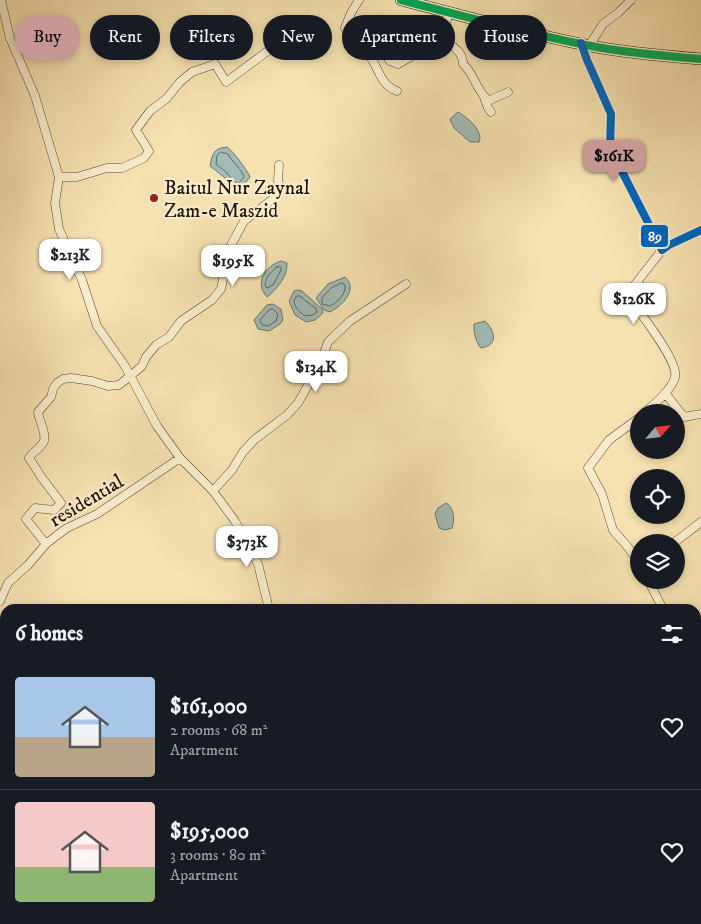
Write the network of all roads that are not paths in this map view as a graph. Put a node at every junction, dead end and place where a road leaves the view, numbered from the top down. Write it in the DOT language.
graph roads {
  1 [pos="1,0"];
  2 [pos="359,0"];
  3 [pos="401,0"];
  4 [pos="631,0"];
  5 [pos="450,12"];
  6 [pos="350,15"];
  7 [pos="449,15"];
  8 [pos="465,16"];
  9 [pos="547,36"];
  10 [pos="585,44"];
  11 [pos="455,48"];
  12 [pos="263,54"];
  13 [pos="701,59"];
  14 [pos="372,60"];
  15 [pos="389,60"];
  16 [pos="405,60"];
  17 [pos="397,91"];
  18 [pos="508,92"];
  19 [pos="484,97"];
  20 [pos="491,112"];
  21 [pos="279,165"];
  22 [pos="59,178"];
  23 [pos="701,230"];
  24 [pos="662,250"];
  25 [pos="406,284"];
  26 [pos="129,376"];
  27 [pos="665,393"];
  28 [pos="653,404"];
  29 [pos="701,414"];
  30 [pos="630,425"];
  31 [pos="180,458"];
  32 [pos="213,491"];
  33 [pos="701,522"];
  34 [pos="685,534"];
  35 [pos="46,544"];
  36 [pos="630,551"];
  37 [pos="653,589"];
  38 [pos="0,601"];
  39 [pos="268,604"];
  40 [pos="660,604"];
  1 -- 22 [label="street"];
  2 -- 6 [label="street"];
  3 -- 5 [label="main road"];
  4 -- 10 [label="street"];
  5 -- 7 [label="street"];
  5 -- 8 [label="main road"];
  9 -- 10 [label="main road"];
  10 -- 13 [label="main road"];
  10 -- 24 [label="street"];
  11 -- 19 [label="street"];
  12 -- 22 [label="street"];
  14 -- 17 [label="street"];
  15 -- 16 [label="street"];
  18 -- 19 [label="street"];
  19 -- 20 [label="street"];
  21 -- 26 [label="street"];
  22 -- 26 [label="street"];
  23 -- 24 [label="street"];
  24 -- 27 [label="street"];
  25 -- 32 [label="street"];
  26 -- 31 [label="street"];
  26 -- 35 [label="street"];
  27 -- 28 [label="street"];
  27 -- 29 [label="street"];
  30 -- 36 [label="street"];
  31 -- 32 [label="street"];
  31 -- 35 [label="street, residential"];
  32 -- 39 [label="street"];
  33 -- 34 [label="street"];
  35 -- 38 [label="street, residential"];
  37 -- 40 [label="street"];
}
